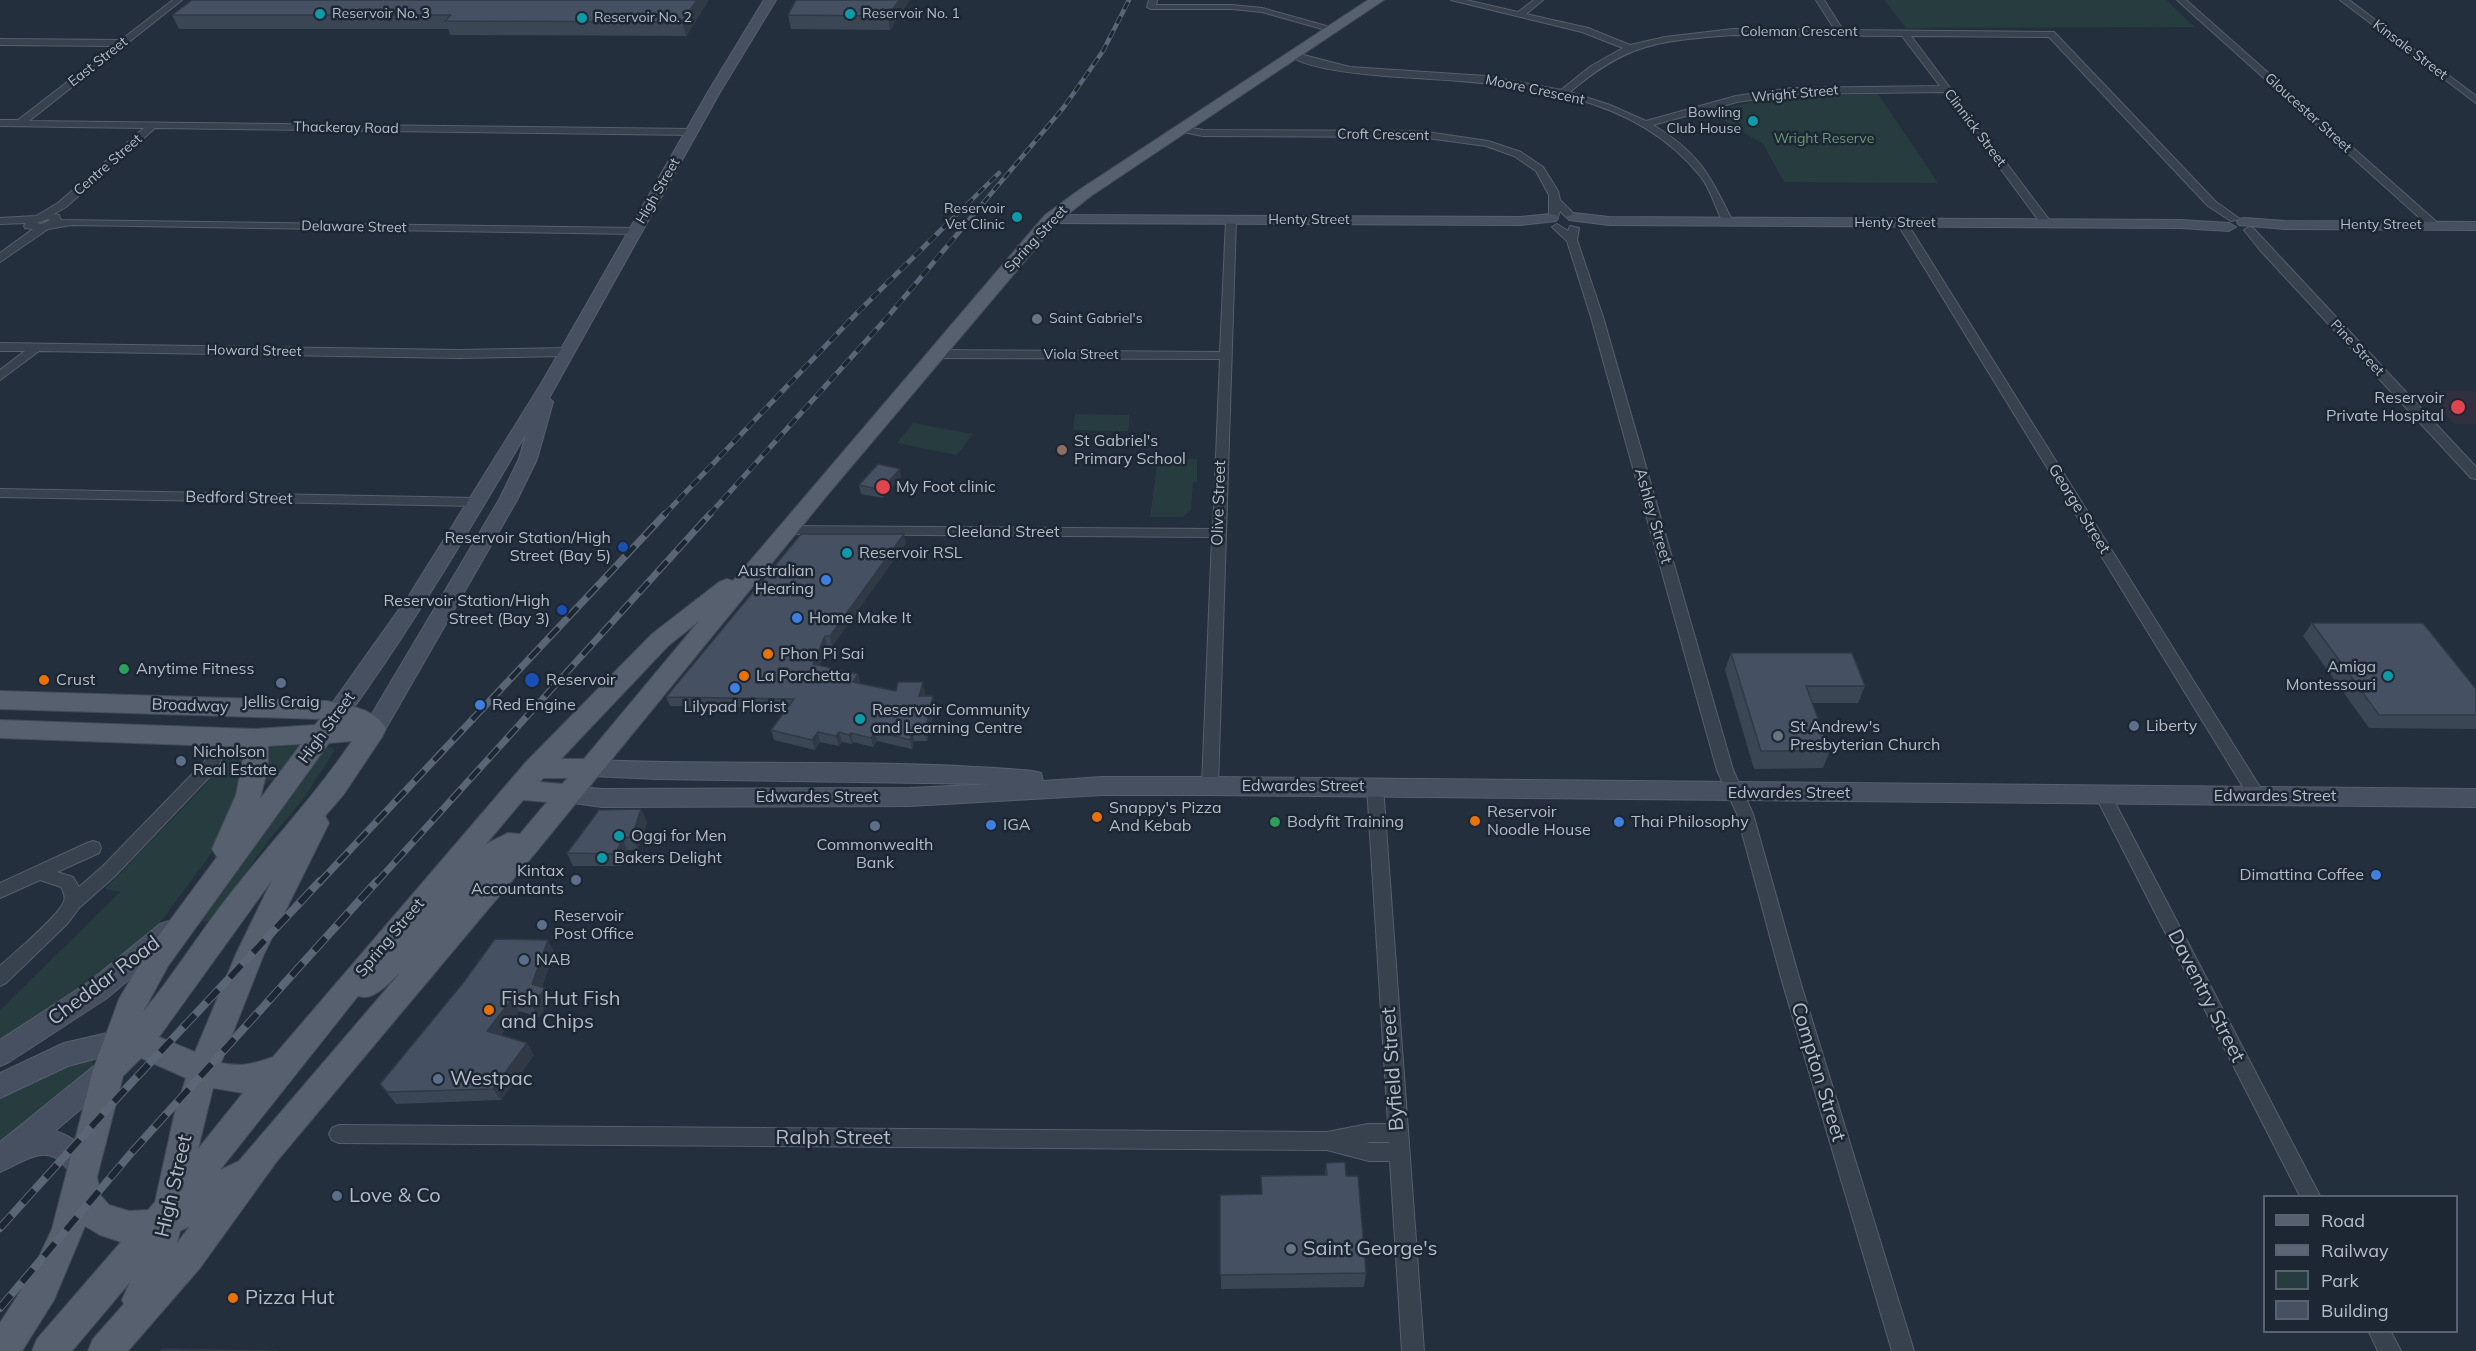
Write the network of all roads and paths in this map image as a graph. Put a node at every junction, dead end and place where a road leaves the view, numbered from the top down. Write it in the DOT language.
graph roads {
  1 [pos="178,0"];
  2 [pos="770,0"];
  3 [pos="1377,0"];
  4 [pos="1455,0"];
  5 [pos="1539,0"];
  6 [pos="1820,0"];
  7 [pos="2181,0"];
  8 [pos="2344,0"];
  9 [pos="1152,3"];
  10 [pos="1521,14"];
  11 [pos="1333,29"];
  12 [pos="1904,32"];
  13 [pos="1841,33"];
  14 [pos="2051,34"];
  15 [pos="0,42"];
  16 [pos="122,43"];
  17 [pos="1629,48"];
  18 [pos="1292,55"];
  19 [pos="1946,89"];
  20 [pos="1563,93"];
  21 [pos="2476,100"];
  22 [pos="0,123"];
  23 [pos="19,124"];
  24 [pos="1647,124"];
  25 [pos="153,125"];
  26 [pos="1181,129"];
  27 [pos="692,132"];
  28 [pos="1056,215"];
  29 [pos="1554,218"];
  30 [pos="1231,220"];
  31 [pos="3,221"];
  32 [pos="43,222"];
  33 [pos="1728,222"];
  34 [pos="1902,223"];
  35 [pos="2046,223"];
  36 [pos="1573,225"];
  37 [pos="2236,225"];
  38 [pos="2435,226"];
  39 [pos="2476,226"];
  40 [pos="636,231"];
  41 [pos="0,259"];
  42 [pos="0,346"];
  43 [pos="32,347"];
  44 [pos="936,354"];
  45 [pos="565,355"];
  46 [pos="1226,356"];
  47 [pos="2,374"];
  48 [pos="549,384"];
  49 [pos="503,458"];
  50 [pos="528,459"];
  51 [pos="2476,475"];
  52 [pos="0,493"];
  53 [pos="477,502"];
  54 [pos="787,530"];
  55 [pos="1218,533"];
  56 [pos="765,557"];
  57 [pos="681,622"];
  58 [pos="709,624"];
  59 [pos="0,700"];
  60 [pos="94,704"];
  61 [pos="339,711"];
  62 [pos="0,729"];
  63 [pos="374,730"];
  64 [pos="73,731"];
  65 [pos="321,735"];
  66 [pos="203,736"];
  67 [pos="255,738"];
  68 [pos="591,768"];
  69 [pos="526,779"];
  70 [pos="1102,786"];
  71 [pos="1210,786"];
  72 [pos="1375,786"];
  73 [pos="335,787"];
  74 [pos="1734,792"];
  75 [pos="568,795"];
  76 [pos="2103,795"];
  77 [pos="2257,796"];
  78 [pos="2476,798"];
  79 [pos="527,845"];
  80 [pos="93,848"];
  81 [pos="39,873"];
  82 [pos="0,891"];
  83 [pos="203,896"];
  84 [pos="73,903"];
  85 [pos="0,978"];
  86 [pos="322,1018"];
  87 [pos="120,1052"];
  88 [pos="0,1054"];
  89 [pos="284,1065"];
  90 [pos="203,1073"];
  91 [pos="0,1086"];
  92 [pos="339,1134"];
  93 [pos="1399,1143"];
  94 [pos="5,1156"];
  95 [pos="258,1161"];
  96 [pos="82,1172"];
  97 [pos="2309,1195"];
  98 [pos="165,1216"];
  99 [pos="2381,1333"];
  100 [pos="2,1351"];
  101 [pos="49,1351"];
  102 [pos="105,1351"];
  103 [pos="1413,1351"];
  104 [pos="1903,1351"];
  105 [pos="2390,1351"];
  1 -- 16 [label="street, East Street"];
  2 -- 27 [label="street, High Street"];
  3 -- 11 [label="main road, Spring Street"];
  4 -- 10 [label="street"];
  5 -- 10 [label="street"];
  6 -- 13 [label="street"];
  7 -- 38 [label="street, Gloucester Street"];
  8 -- 21 [label="street, Kinsale Street"];
  9 -- 11 [label="street"];
  10 -- 17 [label="street"];
  11 -- 18 [label="main road, Spring Street"];
  12 -- 13 [label="street, Coleman Crescent"];
  12 -- 14 [label="street, Coleman Crescent"];
  12 -- 19 [label="street, Clinnick Street"];
  13 -- 17 [label="street, Coleman Crescent"];
  14 -- 37 [label="street, Pine Street"];
  15 -- 16 [label="street"];
  16 -- 23 [label="street, East Street"];
  17 -- 20 [label="street, Coleman Crescent"];
  18 -- 20 [label="street, Moore Crescent"];
  18 -- 26 [label="main road, Spring Street"];
  19 -- 24 [label="street, Wright Street"];
  19 -- 35 [label="street, Clinnick Street"];
  20 -- 24 [label="street, Moore Crescent"];
  22 -- 23 [label="street, Thackeray Road"];
  23 -- 25 [label="street, Thackeray Road"];
  24 -- 33 [label="street, Moore Crescent"];
  25 -- 27 [label="street, Thackeray Road"];
  25 -- 32 [label="street, Centre Street"];
  26 -- 28 [label="main road, Spring Street"];
  26 -- 29 [label="street, Croft Crescent"];
  27 -- 40 [label="street, High Street"];
  28 -- 30 [label="street, Henty Street"];
  28 -- 44 [label="main road, Spring Street"];
  29 -- 30 [label="street, Henty Street"];
  29 -- 36 [label="street, Henty Street"];
  29 -- 36 [label="street, Croft Crescent"];
  30 -- 46 [label="street, Olive Street"];
  31 -- 32 [label="street, Delaware Street"];
  32 -- 40 [label="street, Delaware Street"];
  32 -- 41 [label="street, Centre Street"];
  33 -- 34 [label="street, Henty Street"];
  33 -- 36 [label="street, Henty Street"];
  34 -- 35 [label="street, Henty Street"];
  34 -- 77 [label="street, George Street"];
  35 -- 37 [label="street, Henty Street"];
  36 -- 74 [label="street, Ashley Street"];
  37 -- 38 [label="street, Henty Street"];
  37 -- 51 [label="street, Pine Street"];
  38 -- 39 [label="street, Henty Street"];
  40 -- 45 [label="street, High Street"];
  42 -- 43 [label="street, Howard Street"];
  43 -- 45 [label="street, Howard Street"];
  43 -- 47 [label="street"];
  44 -- 46 [label="street, Viola Street"];
  44 -- 54 [label="main road, Spring Street"];
  45 -- 48 [label="street, High Street"];
  46 -- 55 [label="street, Olive Street"];
  48 -- 49 [label="street, High Street"];
  48 -- 50 [label="street, High Street"];
  49 -- 50 [label="street"];
  49 -- 53 [label="street, High Street"];
  50 -- 63 [label="street, High Street"];
  52 -- 53 [label="street, Bedford Street"];
  53 -- 61 [label="street, High Street"];
  54 -- 55 [label="street, Cleeland Street"];
  54 -- 56 [label="main road, Spring Street"];
  55 -- 71 [label="street, Olive Street"];
  56 -- 57 [label="main road, Spring Street"];
  56 -- 58 [label="main road, Spring Street"];
  57 -- 58 [label="main road"];
  57 -- 69 [label="main road, Spring Street"];
  58 -- 68 [label="main road, Spring Street"];
  59 -- 60 [label="main road, Broadway"];
  60 -- 61 [label="main road, Broadway"];
  60 -- 64 [label="main road"];
  61 -- 63 [label="main road, Broadway"];
  61 -- 65 [label="main road, High Street"];
  62 -- 64 [label="main road, Broadway"];
  63 -- 65 [label="main road, Broadway"];
  63 -- 73 [label="main road, High Street"];
  64 -- 66 [label="main road, Broadway"];
  65 -- 67 [label="main road, Broadway"];
  65 -- 83 [label="main road, High Street"];
  66 -- 67 [label="main road, Broadway"];
  66 -- 84 [label="street"];
  67 -- 83 [label="main road"];
  68 -- 69 [label="main road"];
  68 -- 70 [label="street, Edwardes Street"];
  68 -- 75 [label="main road, Spring Street"];
  69 -- 75 [label="main road"];
  69 -- 86 [label="main road, Spring Street"];
  70 -- 71 [label="street, Edwardes Street"];
  70 -- 75 [label="street, Edwardes Street"];
  71 -- 72 [label="street, Edwardes Street"];
  72 -- 74 [label="street, Edwardes Street"];
  72 -- 93 [label="street, Byfield Street"];
  73 -- 87 [label="main road, High Street"];
  73 -- 90 [label="main road, High Street"];
  74 -- 76 [label="street, Edwardes Street"];
  74 -- 104 [label="street, Compton Street"];
  75 -- 79 [label="main road, Spring Street"];
  76 -- 77 [label="street, Edwardes Street"];
  76 -- 97 [label="street, Daventry Street"];
  77 -- 78 [label="street, Edwardes Street"];
  79 -- 86 [label="main road"];
  79 -- 95 [label="main road, Spring Street"];
  80 -- 81 [label="street"];
  81 -- 82 [label="street"];
  81 -- 84 [label="street"];
  83 -- 87 [label="main road, High Street"];
  83 -- 88 [label="street, Cheddar Road"];
  84 -- 85 [label="street"];
  86 -- 89 [label="main road, Spring Street"];
  87 -- 90 [label="main road"];
  87 -- 91 [label="street, Cheddar Road"];
  87 -- 94 [label="street"];
  87 -- 96 [label="main road, High Street"];
  89 -- 90 [label="main road"];
  89 -- 98 [label="main road, Spring Street"];
  90 -- 98 [label="main road, High Street"];
  92 -- 93 [label="street, Ralph Street"];
  93 -- 103 [label="street, Byfield Street"];
  94 -- 96 [label="street"];
  95 -- 98 [label="main road"];
  95 -- 102 [label="main road, Spring Street"];
  96 -- 98 [label="main road"];
  96 -- 100 [label="main road, High Street"];
  98 -- 101 [label="main road, Spring Street"];
  98 -- 102 [label="main road, High Street"];
  99 -- 105 [label="street"];
}
